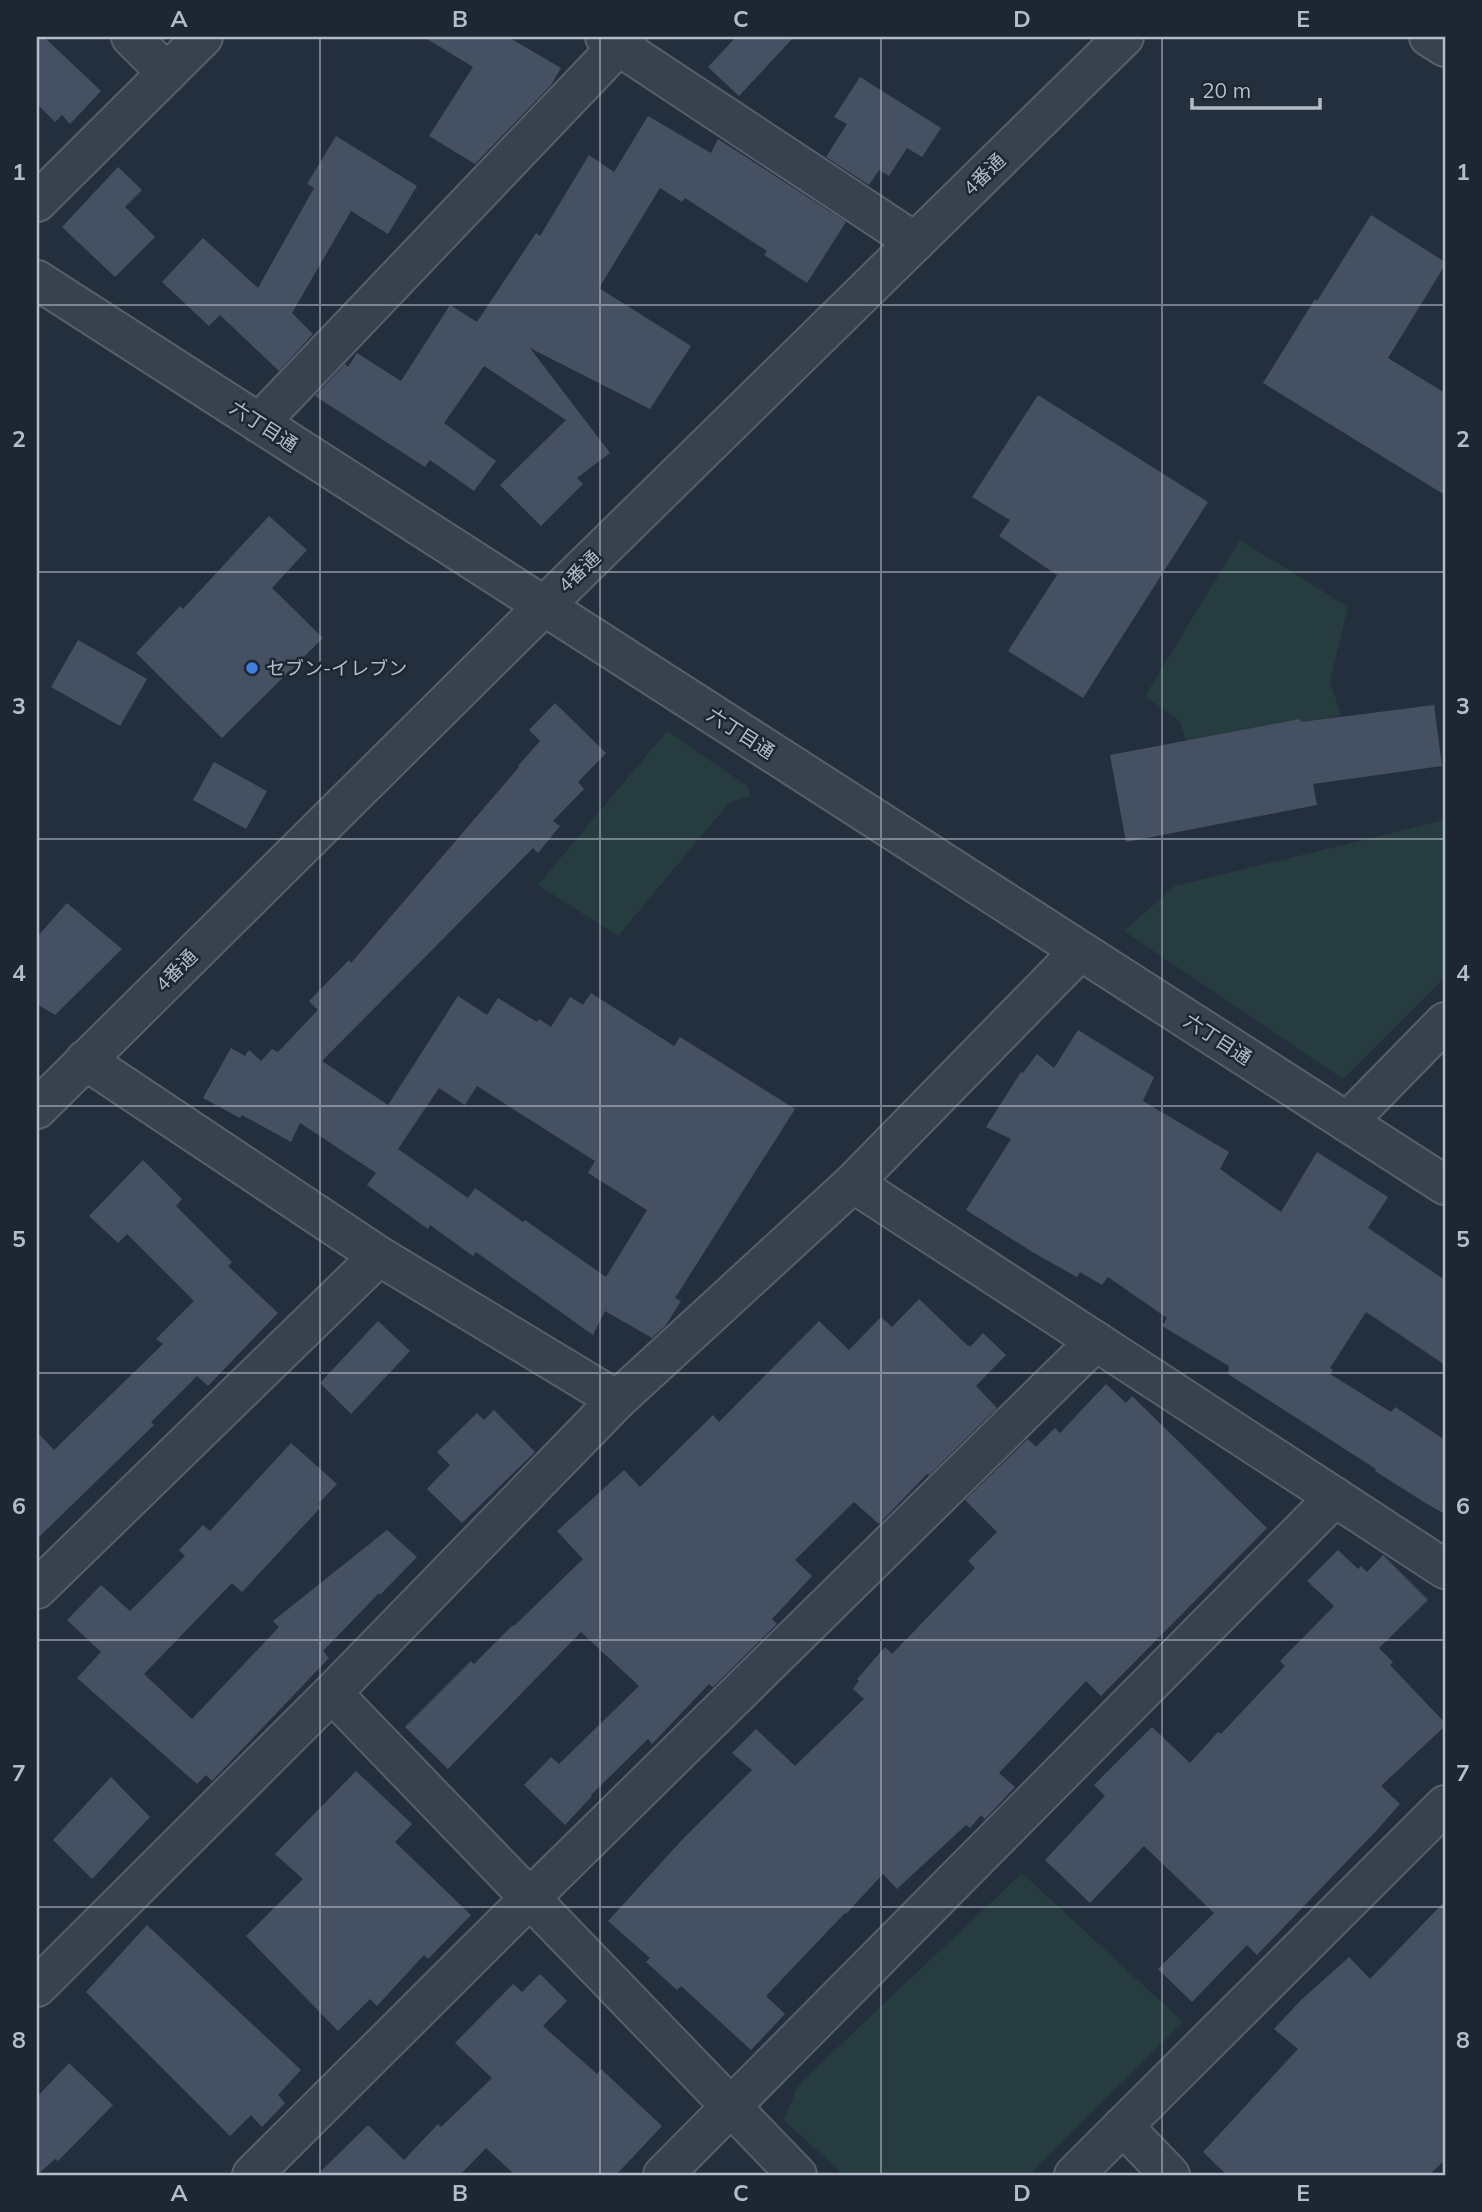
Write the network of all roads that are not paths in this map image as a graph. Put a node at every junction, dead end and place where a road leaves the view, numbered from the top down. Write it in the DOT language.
graph roads {
  1 [pos="131,37"];
  2 [pos="203,37"];
  3 [pos="1124,37"];
  4 [pos="1429,37"];
  5 [pos="617,40"];
  6 [pos="1445,47"];
  7 [pos="167,73"];
  8 [pos="37,202"];
  9 [pos="915,242"];
  10 [pos="37,280"];
  11 [pos="259,423"];
  12 [pos="544,607"];
  13 [pos="1080,951"];
  14 [pos="1445,1022"];
  15 [pos="85,1060"];
  16 [pos="37,1109"];
  17 [pos="1347,1122"];
  18 [pos="853,1183"];
  19 [pos="1445,1185"];
  20 [pos="379,1256"];
  21 [pos="1096,1341"];
  22 [pos="617,1400"];
  23 [pos="1335,1497"];
  24 [pos="1445,1569"];
  25 [pos="37,1589"];
  26 [pos="332,1693"];
  27 [pos="1445,1805"];
  28 [pos="529,1899"];
  29 [pos="37,1987"];
  30 [pos="732,2108"];
  31 [pos="1123,2126"];
  32 [pos="252,2175"];
  33 [pos="663,2175"];
  34 [pos="797,2175"];
  35 [pos="1074,2175"];
  36 [pos="1170,2175"];
  1 -- 7 [label="street"];
  2 -- 7 [label="street"];
  3 -- 9 [label="street, 4番通"];
  4 -- 6 [label="street"];
  5 -- 9 [label="street"];
  5 -- 11 [label="street"];
  7 -- 8 [label="street"];
  9 -- 12 [label="street, 4番通"];
  10 -- 11 [label="street, 六丁目通"];
  11 -- 12 [label="street, 六丁目通"];
  12 -- 13 [label="street, 六丁目通"];
  12 -- 15 [label="street, 4番通"];
  13 -- 17 [label="street, 六丁目通"];
  13 -- 18 [label="street"];
  14 -- 17 [label="street"];
  15 -- 16 [label="street, 4番通"];
  15 -- 20 [label="street"];
  17 -- 19 [label="street, 六丁目通"];
  18 -- 21 [label="street"];
  18 -- 22 [label="street"];
  20 -- 22 [label="street"];
  20 -- 25 [label="street"];
  21 -- 23 [label="street"];
  21 -- 28 [label="street"];
  22 -- 26 [label="street"];
  23 -- 24 [label="street"];
  23 -- 30 [label="street"];
  26 -- 28 [label="street"];
  26 -- 29 [label="street"];
  27 -- 31 [label="street"];
  28 -- 30 [label="street"];
  28 -- 32 [label="street"];
  30 -- 33 [label="street"];
  30 -- 34 [label="street"];
  31 -- 35 [label="street"];
  31 -- 36 [label="street"];
}
